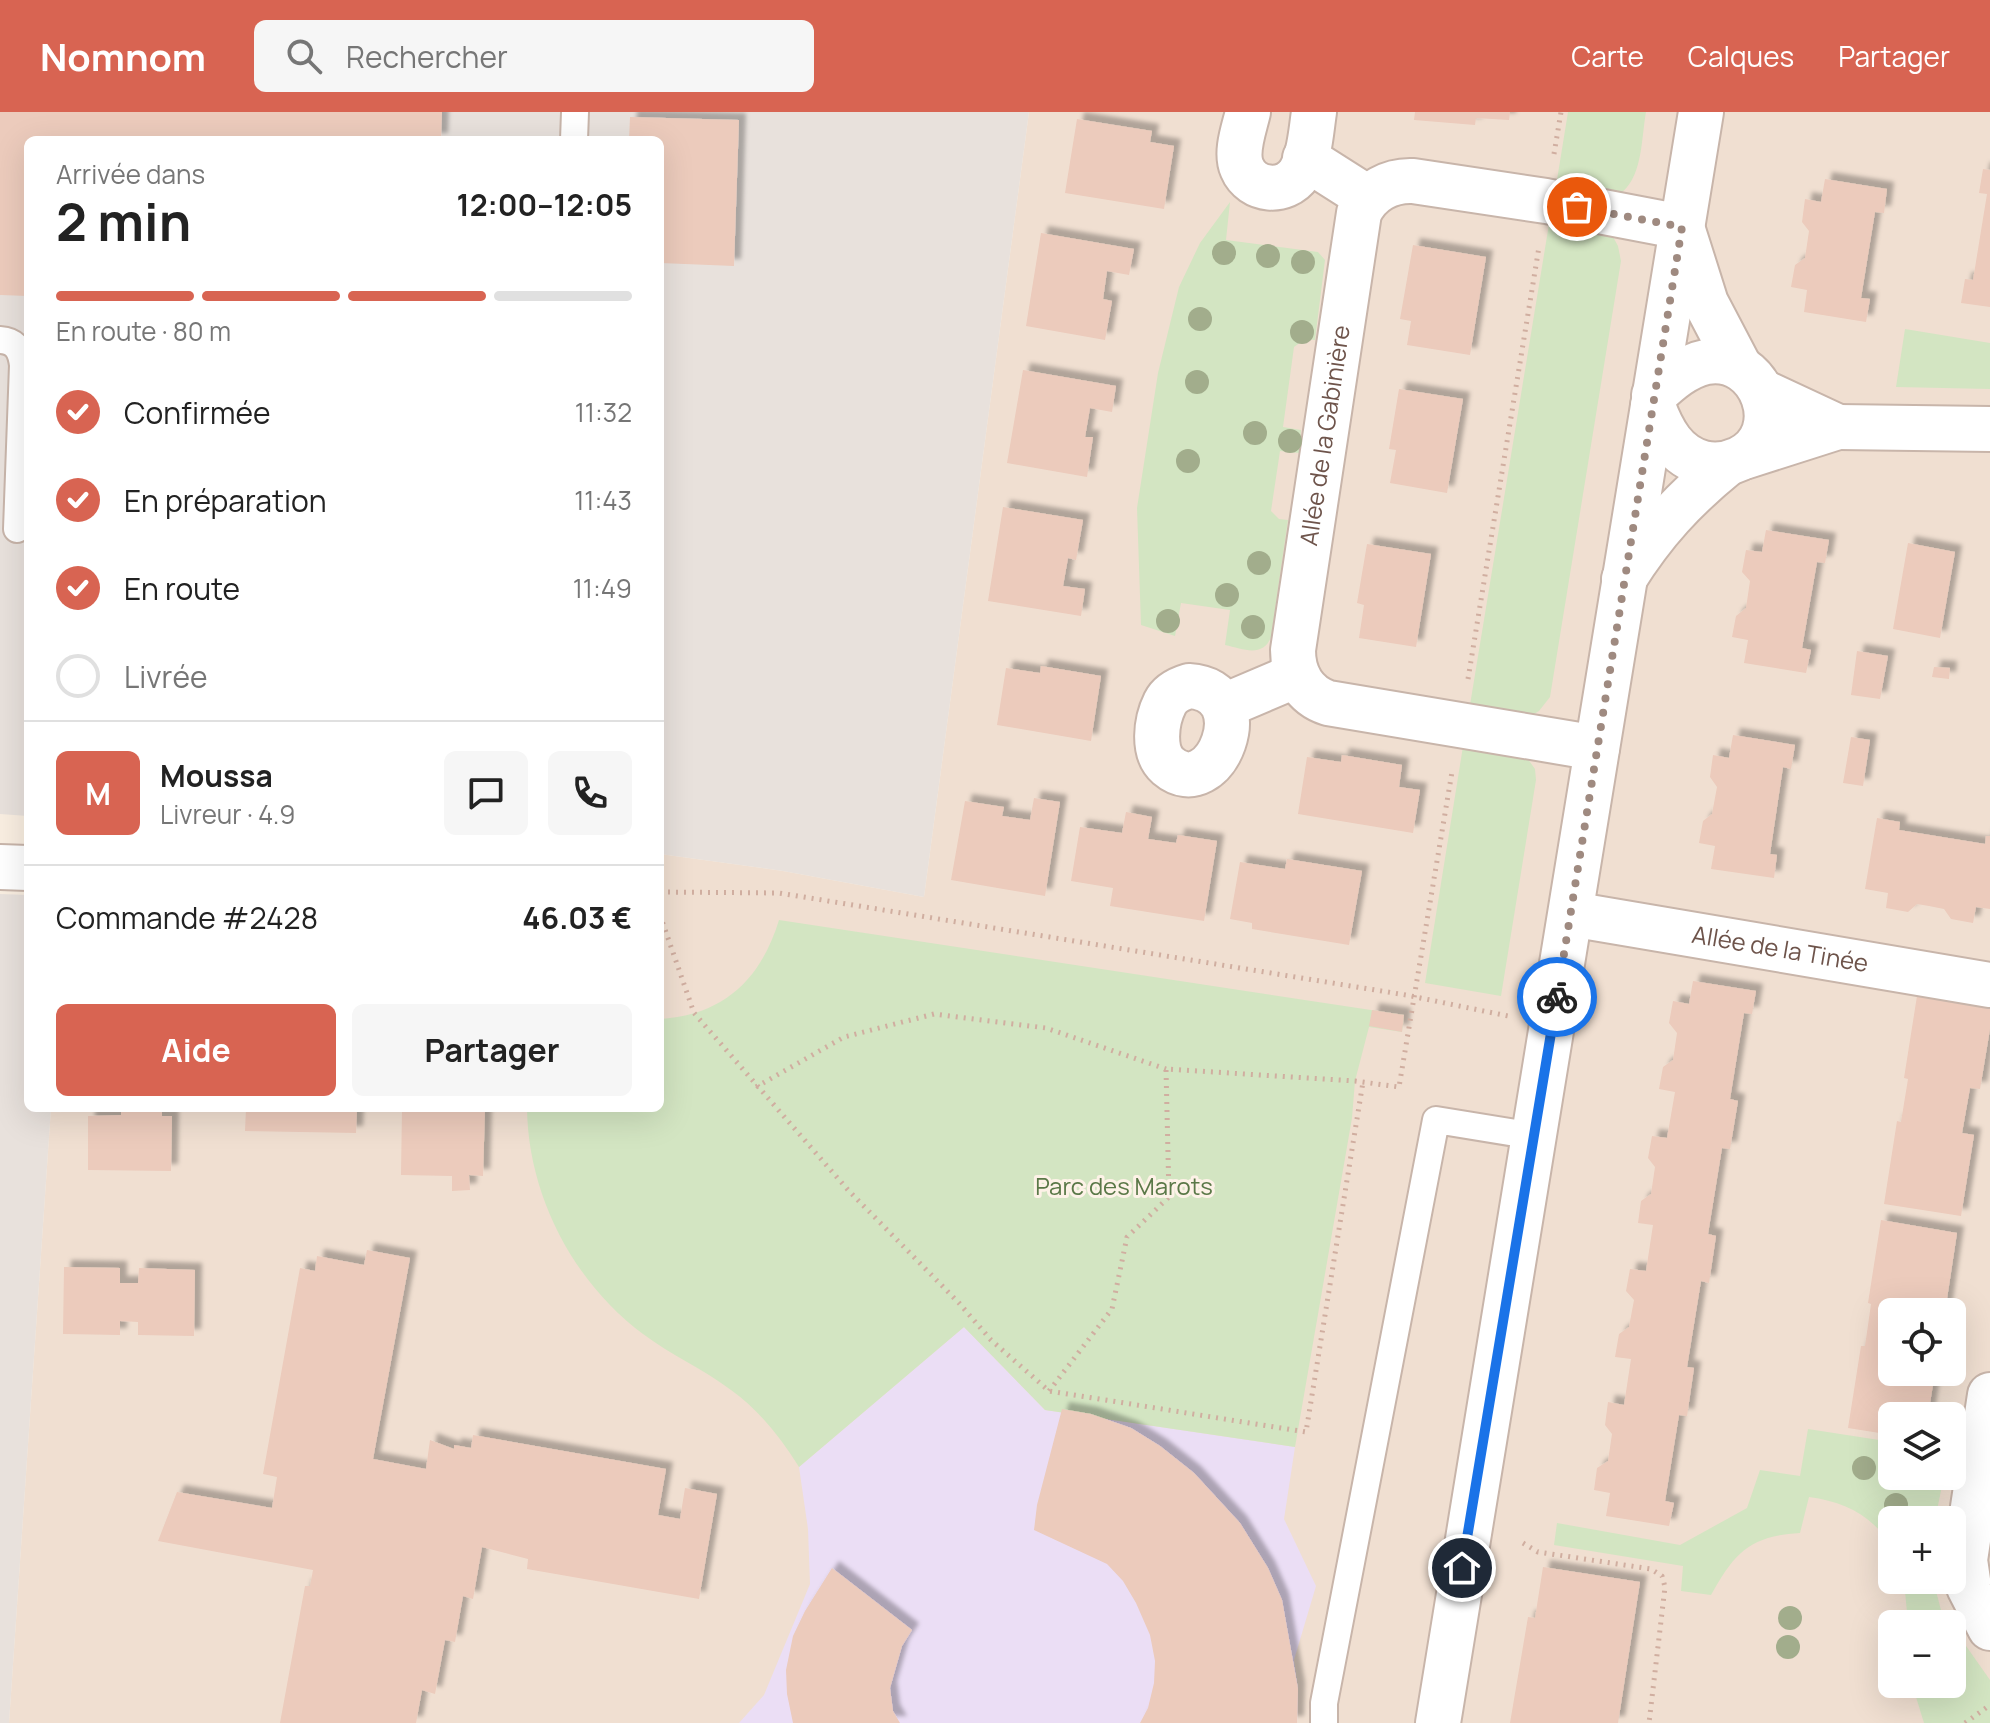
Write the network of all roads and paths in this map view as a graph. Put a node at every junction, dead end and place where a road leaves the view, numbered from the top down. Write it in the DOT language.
graph roads {
  1 [pos="575,112"];
  2 [pos="1248,112"];
  3 [pos="1314,112"];
  4 [pos="1561,112"];
  5 [pos="1701,112"];
  6 [pos="574,136"];
  7 [pos="1305,158"];
  8 [pos="1368,198"];
  9 [pos="1546,201"];
  10 [pos="1682,227"];
  11 [pos="0,340"];
  12 [pos="1751,379"];
  13 [pos="1654,400"];
  14 [pos="1838,427"];
  15 [pos="1990,429"];
  16 [pos="1736,460"];
  17 [pos="15,529"];
  18 [pos="1624,579"];
  19 [pos="1297,675"];
  20 [pos="1224,706"];
  21 [pos="1460,725"];
  22 [pos="1597,748"];
  23 [pos="0,867"];
  24 [pos="24,868"];
  25 [pos="664,892"];
  26 [pos="1571,914"];
  27 [pos="664,927"];
  28 [pos="1990,985"];
  29 [pos="1414,997"];
  30 [pos="1553,1022"];
  31 [pos="1166,1069"];
  32 [pos="1363,1082"];
  33 [pos="756,1087"];
  34 [pos="1534,1136"];
  35 [pos="1049,1391"];
  36 [pos="1990,1395"];
  37 [pos="1523,1543"];
  38 [pos="1990,1628"];
  39 [pos="1990,1705"];
  40 [pos="1324,1723"];
  41 [pos="1438,1723"];
  42 [pos="1649,1723"];
  43 [pos="1965,1723"];
  1 -- 6 [label="lane"];
  2 -- 7 [label="street"];
  3 -- 7 [label="street"];
  4 -- 9 [label="path"];
  5 -- 10 [label="street"];
  7 -- 8 [label="street"];
  8 -- 9 [label="street"];
  8 -- 19 [label="street, Allée de la Gabinière"];
  9 -- 10 [label="street"];
  9 -- 21 [label="path"];
  10 -- 12 [label="street"];
  10 -- 13 [label="street"];
  11 -- 17 [label="lane"];
  12 -- 13 [label="street"];
  12 -- 14 [label="street"];
  12 -- 16 [label="street"];
  13 -- 16 [label="street"];
  13 -- 18 [label="street"];
  14 -- 15 [label="street"];
  14 -- 16 [label="street"];
  16 -- 18 [label="street"];
  18 -- 22 [label="street"];
  19 -- 20 [label="street"];
  19 -- 21 [label="street"];
  21 -- 22 [label="street"];
  21 -- 29 [label="path"];
  22 -- 26 [label="street"];
  23 -- 24 [label="street"];
  25 -- 29 [label="path"];
  26 -- 28 [label="street, Allée de la Tinée"];
  26 -- 30 [label="street"];
  27 -- 33 [label="path"];
  29 -- 30 [label="path"];
  29 -- 32 [label="path"];
  30 -- 34 [label="street"];
  31 -- 32 [label="path"];
  31 -- 33 [label="path"];
  31 -- 35 [label="path"];
  32 -- 35 [label="path"];
  33 -- 35 [label="path"];
  34 -- 40 [label="lane"];
  34 -- 41 [label="street"];
  36 -- 38 [label="street"];
  37 -- 42 [label="path"];
  39 -- 43 [label="path"];
}
